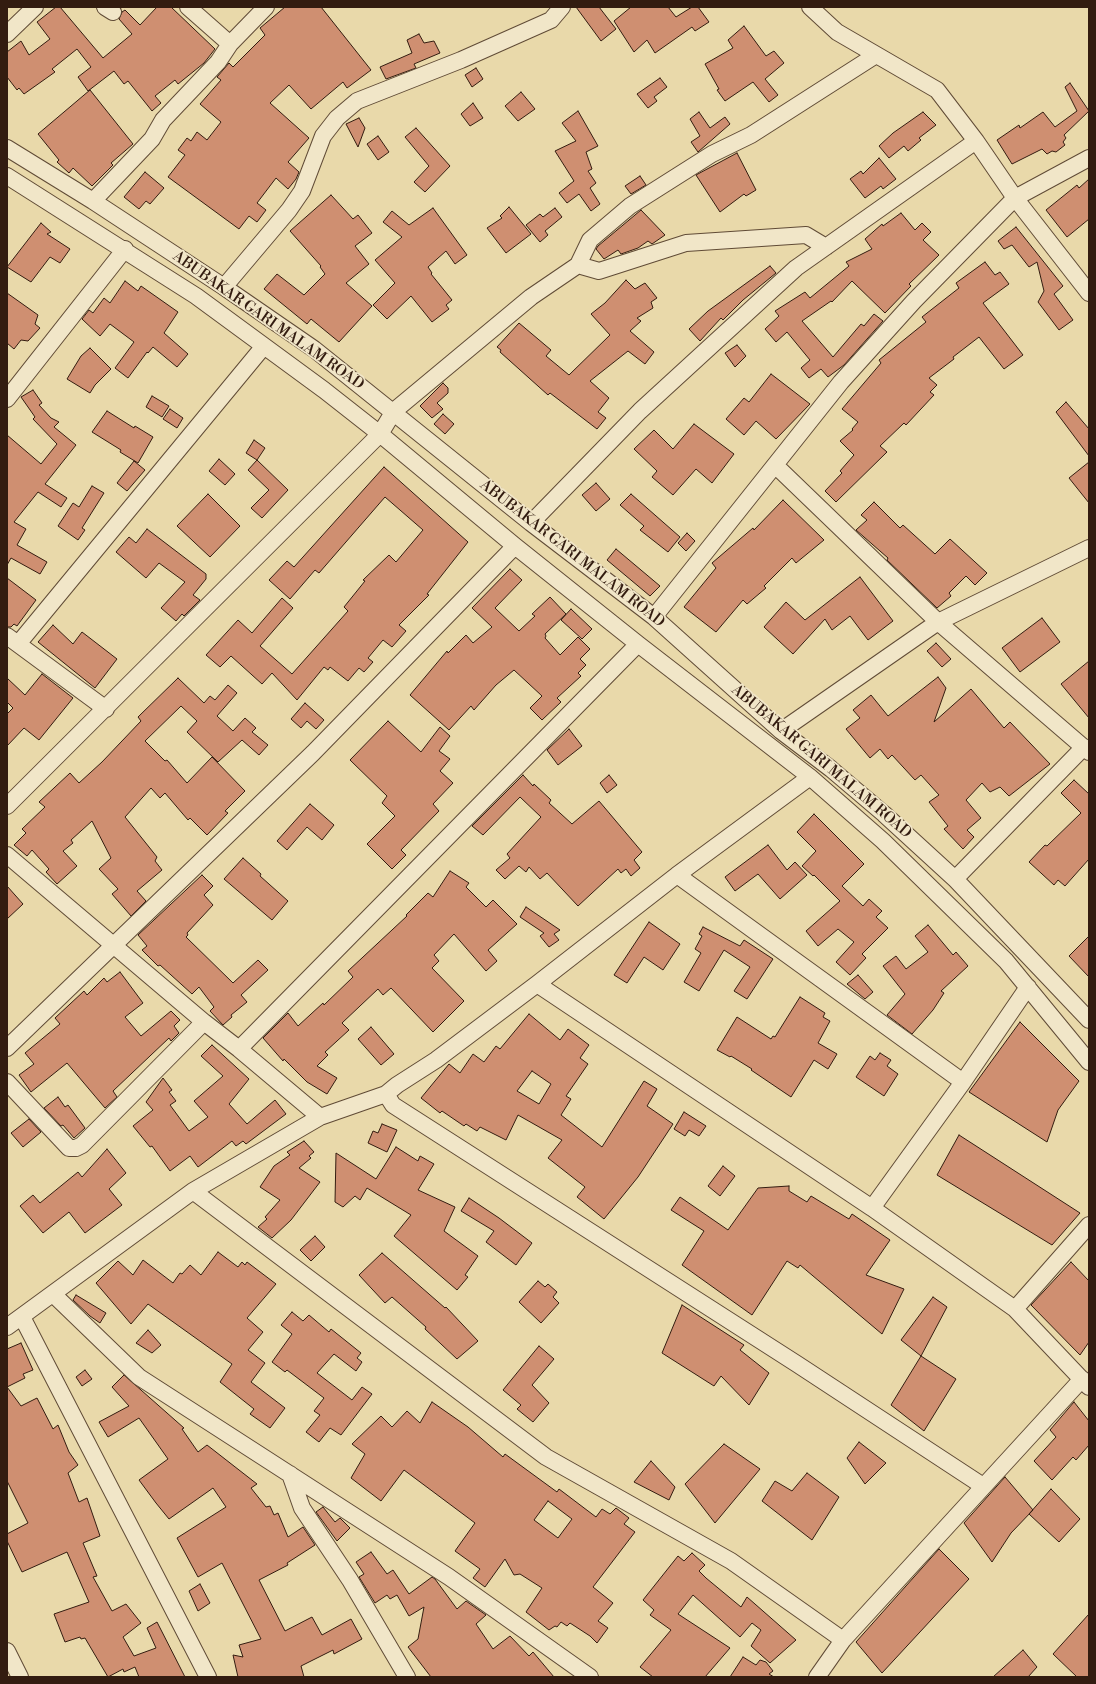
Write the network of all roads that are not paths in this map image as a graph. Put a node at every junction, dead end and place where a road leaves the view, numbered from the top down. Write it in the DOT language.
graph roads {
  1 [pos="35,7"];
  2 [pos="188,7"];
  3 [pos="266,7"];
  4 [pos="562,7"];
  5 [pos="810,7"];
  6 [pos="7,34"];
  7 [pos="230,44"];
  8 [pos="876,55"];
  9 [pos="976,141"];
  10 [pos="7,148"];
  11 [pos="1089,158"];
  12 [pos="7,176"];
  13 [pos="1015,198"];
  14 [pos="93,201"];
  15 [pos="826,247"];
  16 [pos="125,249"];
  17 [pos="578,265"];
  18 [pos="224,287"];
  19 [pos="1089,293"];
  20 [pos="264,346"];
  21 [pos="7,399"];
  22 [pos="394,411"];
  23 [pos="380,434"];
  24 [pos="775,465"];
  25 [pos="531,523"];
  26 [pos="515,546"];
  27 [pos="1089,548"];
  28 [pos="654,617"];
  29 [pos="938,622"];
  30 [pos="13,640"];
  31 [pos="638,644"];
  32 [pos="106,709"];
  33 [pos="781,730"];
  34 [pos="1086,749"];
  35 [pos="810,777"];
  36 [pos="7,806"];
  37 [pos="7,854"];
  38 [pos="677,875"];
  39 [pos="955,879"];
  40 [pos="113,945"];
  41 [pos="537,984"];
  42 [pos="1028,987"];
  43 [pos="1087,1012"];
  44 [pos="204,1022"];
  45 [pos="7,1048"];
  46 [pos="239,1049"];
  47 [pos="1089,1062"];
  48 [pos="7,1082"];
  49 [pos="963,1082"];
  50 [pos="386,1094"];
  51 [pos="320,1117"];
  52 [pos="193,1191"];
  53 [pos="872,1208"];
  54 [pos="1089,1225"];
  55 [pos="53,1294"];
  56 [pos="1015,1309"];
  57 [pos="22,1317"];
  58 [pos="7,1327"];
  59 [pos="1085,1383"];
  60 [pos="290,1474"];
  61 [pos="983,1486"];
  62 [pos="843,1640"];
  63 [pos="7,1651"];
  64 [pos="20,1677"];
  65 [pos="208,1677"];
  66 [pos="407,1677"];
  67 [pos="590,1677"];
  68 [pos="817,1677"];
  1 -- 6 [label="street"];
  2 -- 7 [label="street"];
  3 -- 7 [label="street"];
  4 -- 18 [label="street"];
  5 -- 8 [label="street"];
  7 -- 14 [label="street"];
  8 -- 9 [label="street"];
  8 -- 17 [label="street"];
  9 -- 13 [label="street"];
  9 -- 15 [label="street"];
  10 -- 14 [label="street, ABUBAKAR GARI MALAM ROAD"];
  11 -- 13 [label="street"];
  12 -- 16 [label="street"];
  13 -- 19 [label="street"];
  13 -- 24 [label="street"];
  14 -- 18 [label="street, ABUBAKAR GARI MALAM ROAD"];
  15 -- 17 [label="street"];
  15 -- 25 [label="street"];
  16 -- 20 [label="street"];
  16 -- 21 [label="street"];
  17 -- 22 [label="street"];
  18 -- 22 [label="street, ABUBAKAR GARI MALAM ROAD"];
  20 -- 23 [label="street"];
  20 -- 30 [label="street"];
  22 -- 23 [label="street"];
  22 -- 25 [label="street, ABUBAKAR GARI MALAM ROAD"];
  23 -- 26 [label="street"];
  23 -- 32 [label="street"];
  24 -- 28 [label="street"];
  24 -- 29 [label="street"];
  25 -- 28 [label="street, ABUBAKAR GARI MALAM ROAD"];
  26 -- 31 [label="street"];
  26 -- 40 [label="street"];
  27 -- 29 [label="street"];
  28 -- 33 [label="street, ABUBAKAR GARI MALAM ROAD"];
  29 -- 33 [label="street"];
  29 -- 34 [label="street"];
  30 -- 32 [label="street"];
  31 -- 35 [label="street"];
  31 -- 46 [label="street"];
  32 -- 36 [label="street"];
  33 -- 39 [label="street, ABUBAKAR GARI MALAM ROAD"];
  34 -- 39 [label="street"];
  35 -- 38 [label="street"];
  35 -- 42 [label="street"];
  37 -- 40 [label="street"];
  38 -- 41 [label="street"];
  38 -- 49 [label="street"];
  39 -- 43 [label="street, ABUBAKAR GARI MALAM ROAD"];
  40 -- 44 [label="street"];
  40 -- 45 [label="street"];
  41 -- 50 [label="street"];
  41 -- 53 [label="street"];
  42 -- 47 [label="street"];
  42 -- 49 [label="street"];
  44 -- 46 [label="street"];
  44 -- 48 [label="street"];
  46 -- 51 [label="street"];
  49 -- 53 [label="street"];
  50 -- 51 [label="street"];
  50 -- 61 [label="street"];
  51 -- 52 [label="street"];
  52 -- 55 [label="street"];
  52 -- 62 [label="street"];
  53 -- 56 [label="street"];
  54 -- 56 [label="street"];
  55 -- 57 [label="street"];
  55 -- 60 [label="street"];
  56 -- 59 [label="street"];
  57 -- 58 [label="street"];
  57 -- 65 [label="street"];
  59 -- 61 [label="street"];
  60 -- 66 [label="street"];
  60 -- 67 [label="street"];
  61 -- 62 [label="street"];
  62 -- 68 [label="street"];
  63 -- 64 [label="street"];
}
